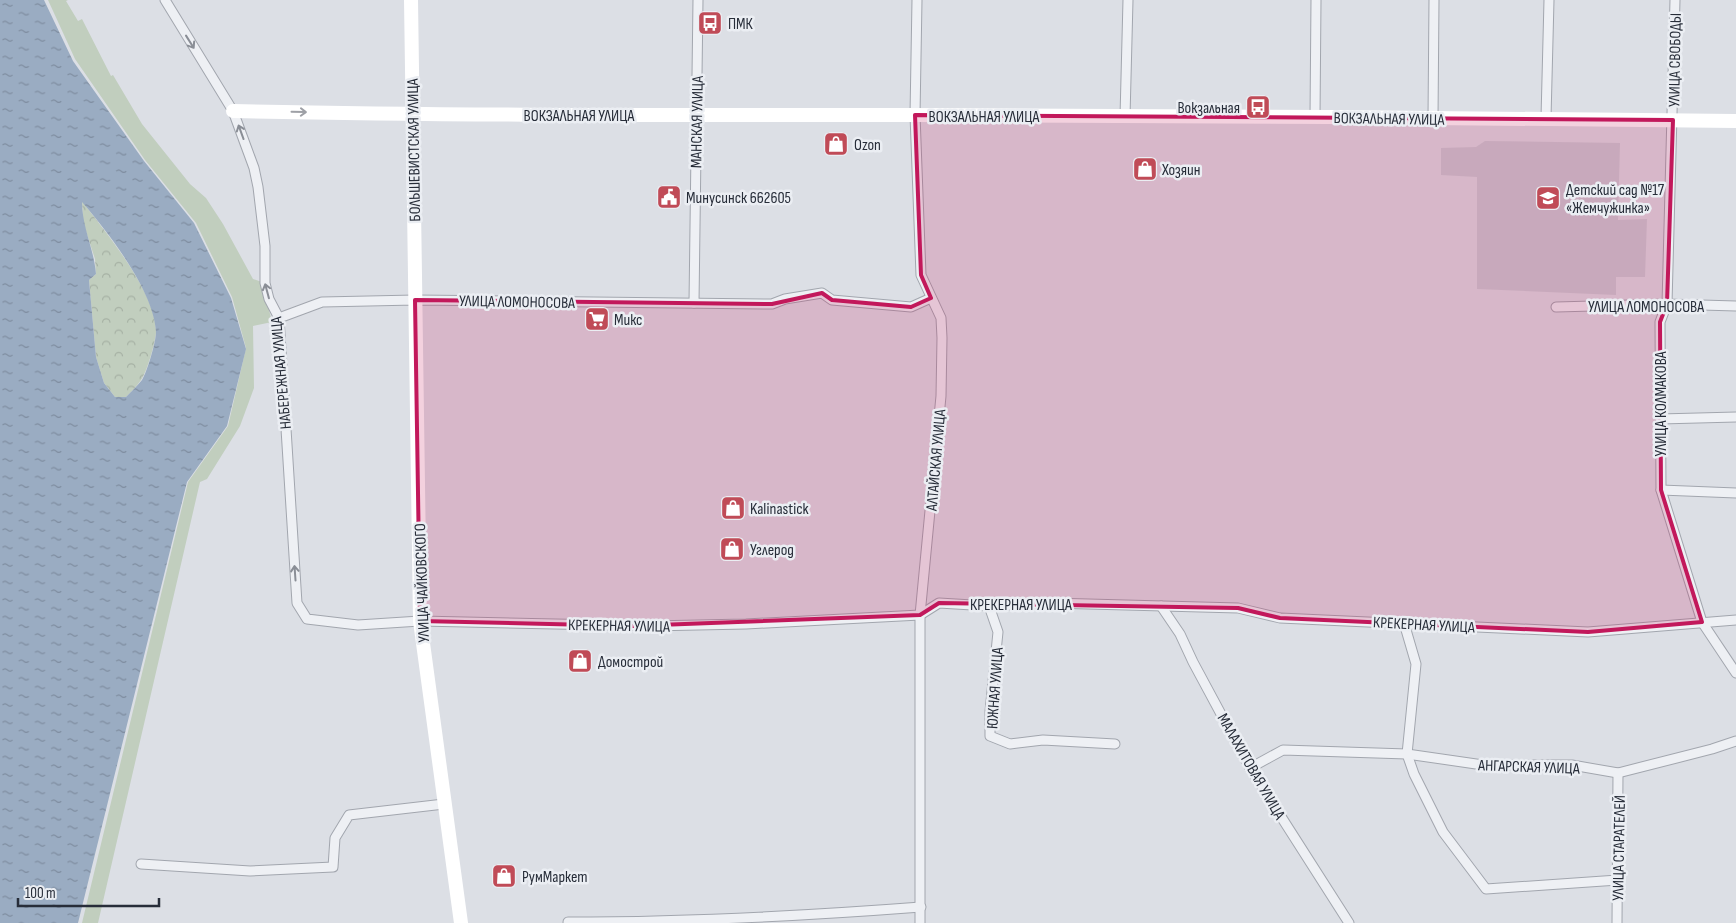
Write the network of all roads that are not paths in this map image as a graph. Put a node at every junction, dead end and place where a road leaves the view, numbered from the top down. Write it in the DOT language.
graph roads {
  1 [pos="165,0"];
  2 [pos="411,0"];
  3 [pos="698,0"];
  4 [pos="917,0"];
  5 [pos="1128,0"];
  6 [pos="1316,0"];
  7 [pos="1434,0"];
  8 [pos="1549,0"];
  9 [pos="1675,0"];
  10 [pos="233,111"];
  11 [pos="413,115"];
  12 [pos="915,115"];
  13 [pos="696,116"];
  14 [pos="1125,117"];
  15 [pos="1315,117"];
  16 [pos="1433,118"];
  17 [pos="1546,118"];
  18 [pos="1673,120"];
  19 [pos="1736,121"];
  20 [pos="931,298"];
  21 [pos="416,300"];
  22 [pos="694,303"];
  23 [pos="1666,304"];
  24 [pos="1556,306"];
  25 [pos="1736,306"];
  26 [pos="279,318"];
  27 [pos="1736,417"];
  28 [pos="1660,419"];
  29 [pos="1661,490"];
  30 [pos="1736,493"];
  31 [pos="989,606"];
  32 [pos="1161,606"];
  33 [pos="920,615"];
  34 [pos="307,619"];
  35 [pos="1736,620"];
  36 [pos="420,621"];
  37 [pos="1702,622"];
  38 [pos="1404,623"];
  39 [pos="1736,673"];
  40 [pos="1736,742"];
  41 [pos="1115,744"];
  42 [pos="1407,754"];
  43 [pos="1250,768"];
  44 [pos="1618,774"];
  45 [pos="444,804"];
  46 [pos="141,864"];
  47 [pos="1618,880"];
  48 [pos="920,907"];
  49 [pos="568,922"];
  50 [pos="461,923"];
  51 [pos="920,923"];
  52 [pos="1349,923"];
  53 [pos="1617,923"];
  1 -- 10 [label="street, НАБЕРЕЖНАЯ УЛИЦА, one-way"];
  2 -- 11 [label="street, БОЛЬШЕВИСТСКАЯ УЛИЦА"];
  3 -- 13 [label="street, МАНСКАЯ УЛИЦА"];
  4 -- 12 [label="street, АЛТАЙСКАЯ УЛИЦА"];
  5 -- 14 [label="street"];
  6 -- 15 [label="street"];
  7 -- 16 [label="street"];
  8 -- 17 [label="street"];
  9 -- 18 [label="street, УЛИЦА СВОБОДЫ"];
  10 -- 11 [label="street, ВОКЗАЛЬНАЯ УЛИЦА, one-way"];
  26 -- 10 [label="street, НАБЕРЕЖНАЯ УЛИЦА, one-way"];
  11 -- 13 [label="street, ВОКЗАЛЬНАЯ УЛИЦА"];
  11 -- 21 [label="street, БОЛЬШЕВИСТСКАЯ УЛИЦА"];
  12 -- 13 [label="street, ВОКЗАЛЬНАЯ УЛИЦА"];
  12 -- 14 [label="street, ВОКЗАЛЬНАЯ УЛИЦА"];
  12 -- 20 [label="street, АЛТАЙСКАЯ УЛИЦА"];
  13 -- 22 [label="street, МАНСКАЯ УЛИЦА"];
  14 -- 15 [label="street, ВОКЗАЛЬНАЯ УЛИЦА"];
  15 -- 16 [label="street, ВОКЗАЛЬНАЯ УЛИЦА"];
  16 -- 17 [label="street, ВОКЗАЛЬНАЯ УЛИЦА"];
  17 -- 18 [label="street, ВОКЗАЛЬНАЯ УЛИЦА"];
  18 -- 19 [label="street, ВОКЗАЛЬНАЯ УЛИЦА"];
  18 -- 23 [label="street, УЛИЦА КОЛМАКОВА"];
  20 -- 22 [label="street, УЛИЦА ЛОМОНОСОВА"];
  20 -- 33 [label="street, АЛТАЙСКАЯ УЛИЦА"];
  21 -- 22 [label="street, УЛИЦА ЛОМОНОСОВА"];
  21 -- 26 [label="street, УЛИЦА ЛОМОНОСОВА"];
  21 -- 36 [label="street, УЛИЦА ЧАЙКОВСКОГО"];
  23 -- 24 [label="street, УЛИЦА ЛОМОНОСОВА"];
  23 -- 25 [label="street, УЛИЦА ЛОМОНОСОВА"];
  23 -- 28 [label="street, УЛИЦА КОЛМАКОВА"];
  34 -- 26 [label="street, НАБЕРЕЖНАЯ УЛИЦА, one-way"];
  27 -- 28 [label="street"];
  28 -- 29 [label="street, УЛИЦА КОЛМАКОВА"];
  29 -- 30 [label="street"];
  29 -- 37 [label="street, УЛИЦА КОЛМАКОВА"];
  31 -- 32 [label="street, КРЕКЕРНАЯ УЛИЦА"];
  31 -- 33 [label="street, КРЕКЕРНАЯ УЛИЦА"];
  31 -- 41 [label="street, ЮЖНАЯ УЛИЦА"];
  32 -- 38 [label="street, КРЕКЕРНАЯ УЛИЦА"];
  32 -- 43 [label="street, МАЛАХИТОВАЯ УЛИЦА"];
  33 -- 36 [label="street, КРЕКЕРНАЯ УЛИЦА"];
  33 -- 48 [label="street, АЛТАЙСКАЯ УЛИЦА"];
  34 -- 36 [label="street, КРЕКЕРНАЯ УЛИЦА"];
  35 -- 37 [label="street, КРЕКЕРНАЯ УЛИЦА"];
  36 -- 45 [label="street, УЛИЦА ЧАЙКОВСКОГО"];
  37 -- 38 [label="street, КРЕКЕРНАЯ УЛИЦА"];
  37 -- 39 [label="street, УЛИЦА КОЛМАКОВА"];
  38 -- 42 [label="street"];
  40 -- 44 [label="street, АНГАРСКАЯ УЛИЦА"];
  42 -- 43 [label="street"];
  42 -- 44 [label="street, АНГАРСКАЯ УЛИЦА"];
  42 -- 47 [label="street"];
  43 -- 52 [label="street, МАЛАХИТОВАЯ УЛИЦА"];
  44 -- 47 [label="street, УЛИЦА СТАРАТЕЛЕЙ"];
  45 -- 46 [label="street"];
  45 -- 50 [label="street, УЛИЦА ЧАЙКОВСКОГО"];
  47 -- 53 [label="street, УЛИЦА СТАРАТЕЛЕЙ"];
  48 -- 49 [label="street"];
  48 -- 51 [label="street, АЛТАЙСКАЯ УЛИЦА"];
}
